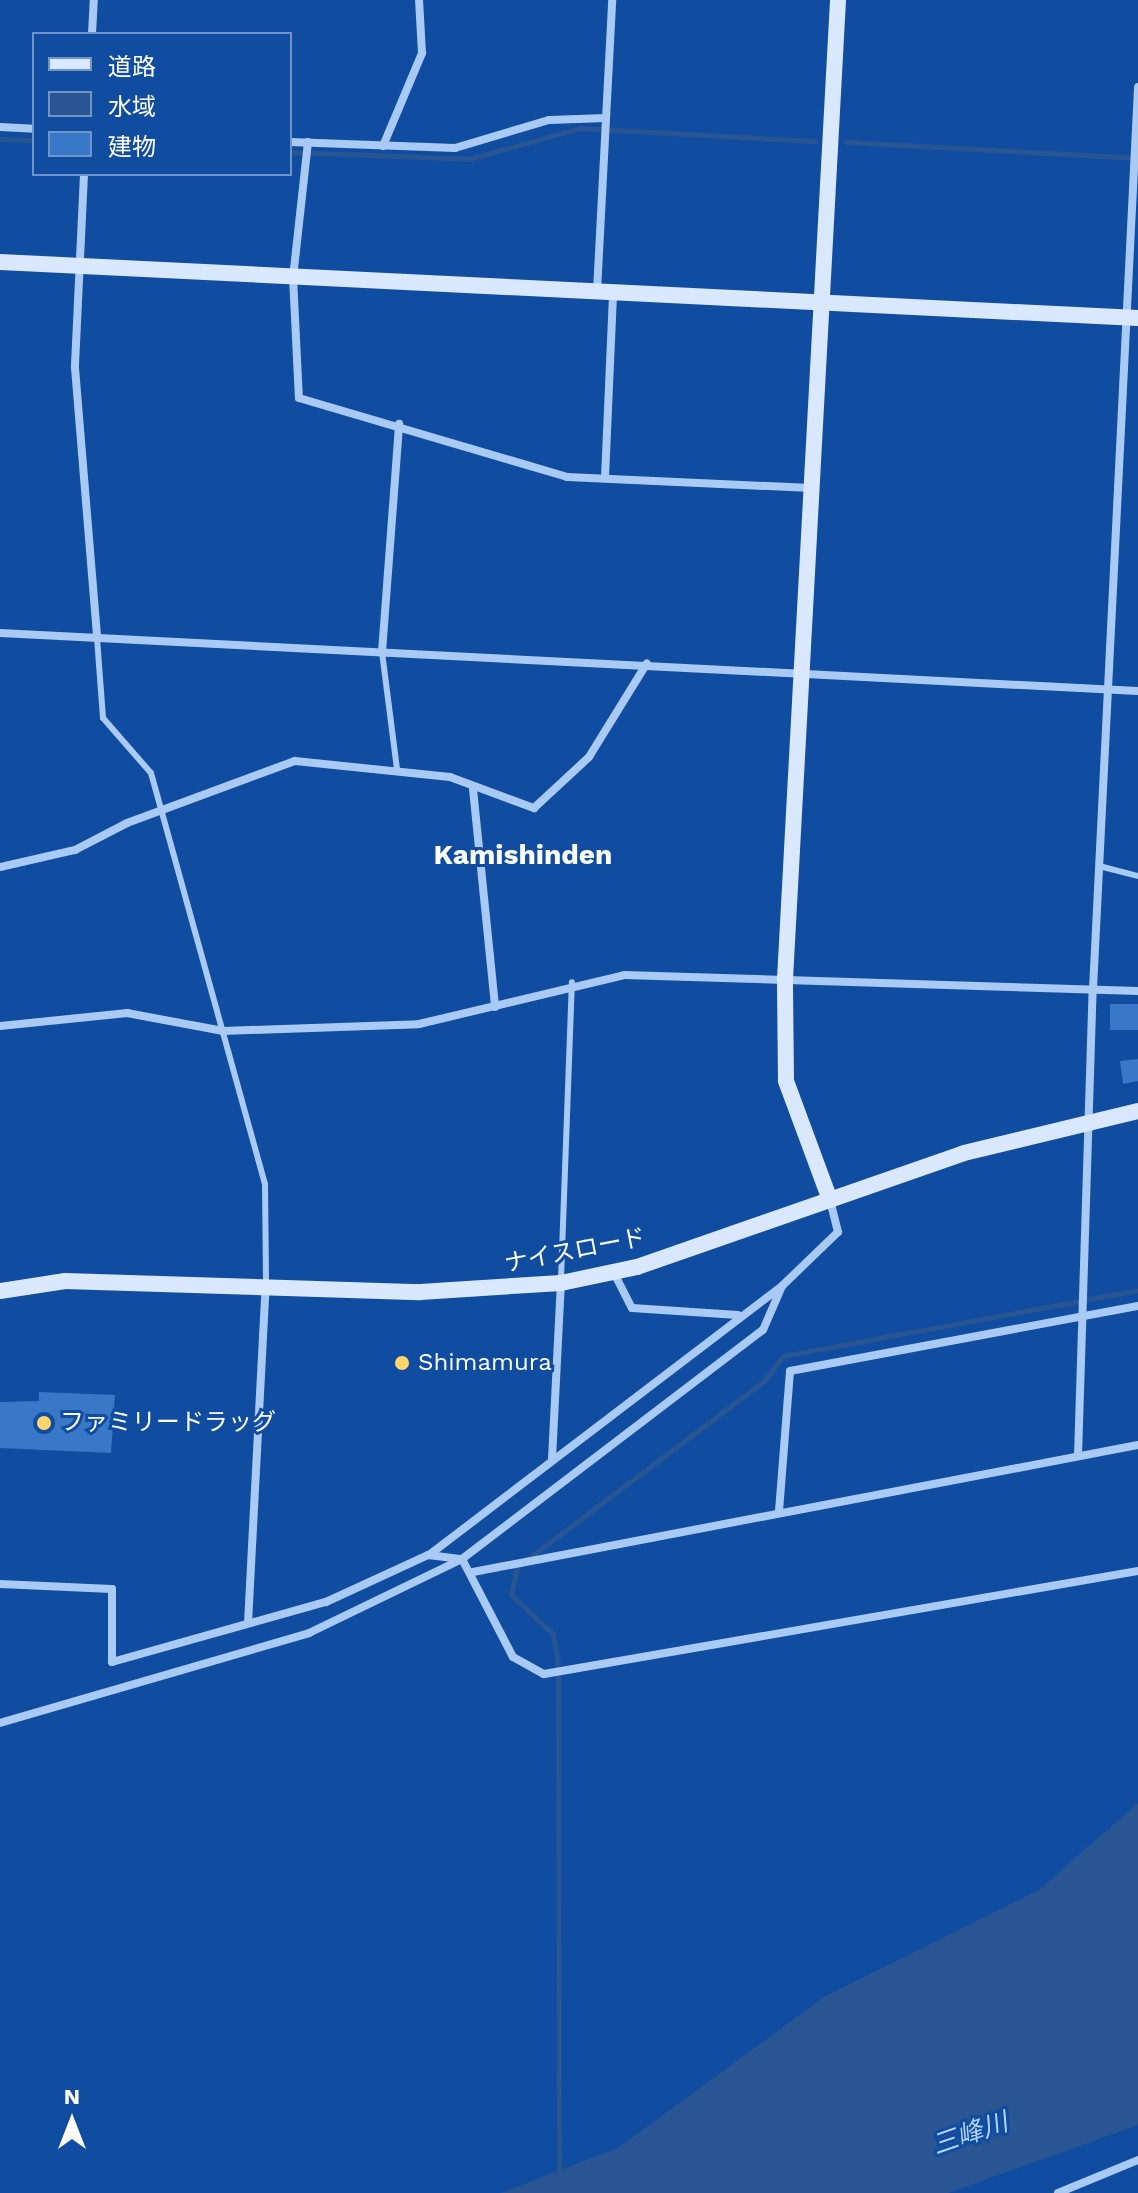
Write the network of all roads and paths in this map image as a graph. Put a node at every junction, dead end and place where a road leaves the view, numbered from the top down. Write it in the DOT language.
graph roads {
  1 [pos="94,0"];
  2 [pos="419,0"];
  3 [pos="612,0"];
  4 [pos="838,0"];
  5 [pos="92,32"];
  6 [pos="1138,87"];
  7 [pos="606,126"];
  8 [pos="0,127"];
  9 [pos="32,129"];
  10 [pos="292,143"];
  11 [pos="383,146"];
  12 [pos="307,149"];
  13 [pos="84,176"];
  14 [pos="0,262"];
  15 [pos="79,266"];
  16 [pos="293,277"];
  17 [pos="605,292"];
  18 [pos="823,300"];
  19 [pos="1131,318"];
  20 [pos="399,424"];
  21 [pos="605,478"];
  22 [pos="813,488"];
  23 [pos="0,633"];
  24 [pos="97,638"];
  25 [pos="382,652"];
  26 [pos="647,663"];
  27 [pos="798,673"];
  28 [pos="1108,690"];
  29 [pos="1138,691"];
  30 [pos="397,769"];
  31 [pos="473,789"];
  32 [pos="160,811"];
  33 [pos="1099,866"];
  34 [pos="0,867"];
  35 [pos="1138,876"];
  36 [pos="785,979"];
  37 [pos="572,982"];
  38 [pos="1093,989"];
  39 [pos="1138,991"];
  40 [pos="495,1007"];
  41 [pos="0,1026"];
  42 [pos="223,1031"];
  43 [pos="1138,1111"];
  44 [pos="1092,1119"];
  45 [pos="830,1200"];
  46 [pos="614,1272"];
  47 [pos="561,1283"];
  48 [pos="266,1285"];
  49 [pos="782,1286"];
  50 [pos="0,1291"];
  51 [pos="1138,1306"];
  52 [pos="738,1315"];
  53 [pos="1083,1316"];
  54 [pos="1138,1445"];
  55 [pos="1078,1456"];
  56 [pos="552,1459"];
  57 [pos="779,1511"];
  58 [pos="428,1555"];
  59 [pos="462,1559"];
  60 [pos="1138,1571"];
  61 [pos="473,1572"];
  62 [pos="0,1584"];
  63 [pos="248,1623"];
  64 [pos="0,1723"];
  65 [pos="1138,2160"];
  66 [pos="1058,2193"];
  1 -- 5 [label="street"];
  2 -- 11 [label="street"];
  3 -- 7 [label="street"];
  4 -- 18 [label="street"];
  6 -- 19 [label="street"];
  7 -- 11 [label="street"];
  7 -- 17 [label="street"];
  8 -- 9 [label="street"];
  10 -- 12 [label="street"];
  11 -- 12 [label="street"];
  12 -- 16 [label="street"];
  13 -- 15 [label="street"];
  14 -- 15 [label="street"];
  15 -- 16 [label="street"];
  15 -- 24 [label="street"];
  16 -- 17 [label="street"];
  16 -- 20 [label="street"];
  17 -- 18 [label="street"];
  17 -- 21 [label="street"];
  18 -- 19 [label="street"];
  18 -- 22 [label="street"];
  19 -- 28 [label="street"];
  20 -- 21 [label="street"];
  20 -- 25 [label="street"];
  21 -- 22 [label="street"];
  22 -- 27 [label="street"];
  23 -- 24 [label="street"];
  24 -- 25 [label="street"];
  24 -- 32 [label="lane"];
  25 -- 26 [label="street"];
  25 -- 30 [label="lane"];
  26 -- 27 [label="street"];
  26 -- 31 [label="street"];
  27 -- 28 [label="street"];
  27 -- 36 [label="street"];
  28 -- 29 [label="street"];
  28 -- 33 [label="street"];
  30 -- 31 [label="street"];
  30 -- 32 [label="street"];
  31 -- 40 [label="street"];
  32 -- 34 [label="street"];
  32 -- 42 [label="lane"];
  33 -- 35 [label="lane"];
  33 -- 38 [label="street"];
  36 -- 37 [label="street"];
  36 -- 38 [label="street"];
  36 -- 45 [label="street"];
  37 -- 40 [label="street"];
  37 -- 47 [label="lane"];
  38 -- 39 [label="street"];
  38 -- 44 [label="street"];
  40 -- 42 [label="street"];
  41 -- 42 [label="street"];
  42 -- 48 [label="lane"];
  43 -- 44 [label="street, ナイスロード"];
  44 -- 45 [label="street, ナイスロード"];
  44 -- 53 [label="street"];
  45 -- 46 [label="street, ナイスロード"];
  45 -- 49 [label="street"];
  46 -- 47 [label="street, ナイスロード"];
  46 -- 52 [label="street"];
  47 -- 48 [label="street, ナイスロード"];
  47 -- 56 [label="street"];
  48 -- 50 [label="street, ナイスロード"];
  48 -- 63 [label="street"];
  49 -- 52 [label="street"];
  49 -- 59 [label="street"];
  51 -- 53 [label="street"];
  52 -- 56 [label="street"];
  53 -- 55 [label="street"];
  53 -- 57 [label="street"];
  54 -- 55 [label="street"];
  55 -- 57 [label="street"];
  56 -- 58 [label="street"];
  57 -- 61 [label="street"];
  58 -- 59 [label="street"];
  58 -- 63 [label="street"];
  59 -- 61 [label="street"];
  59 -- 64 [label="street"];
  60 -- 61 [label="street"];
  62 -- 63 [label="street"];
  65 -- 66 [label="street"];
}
